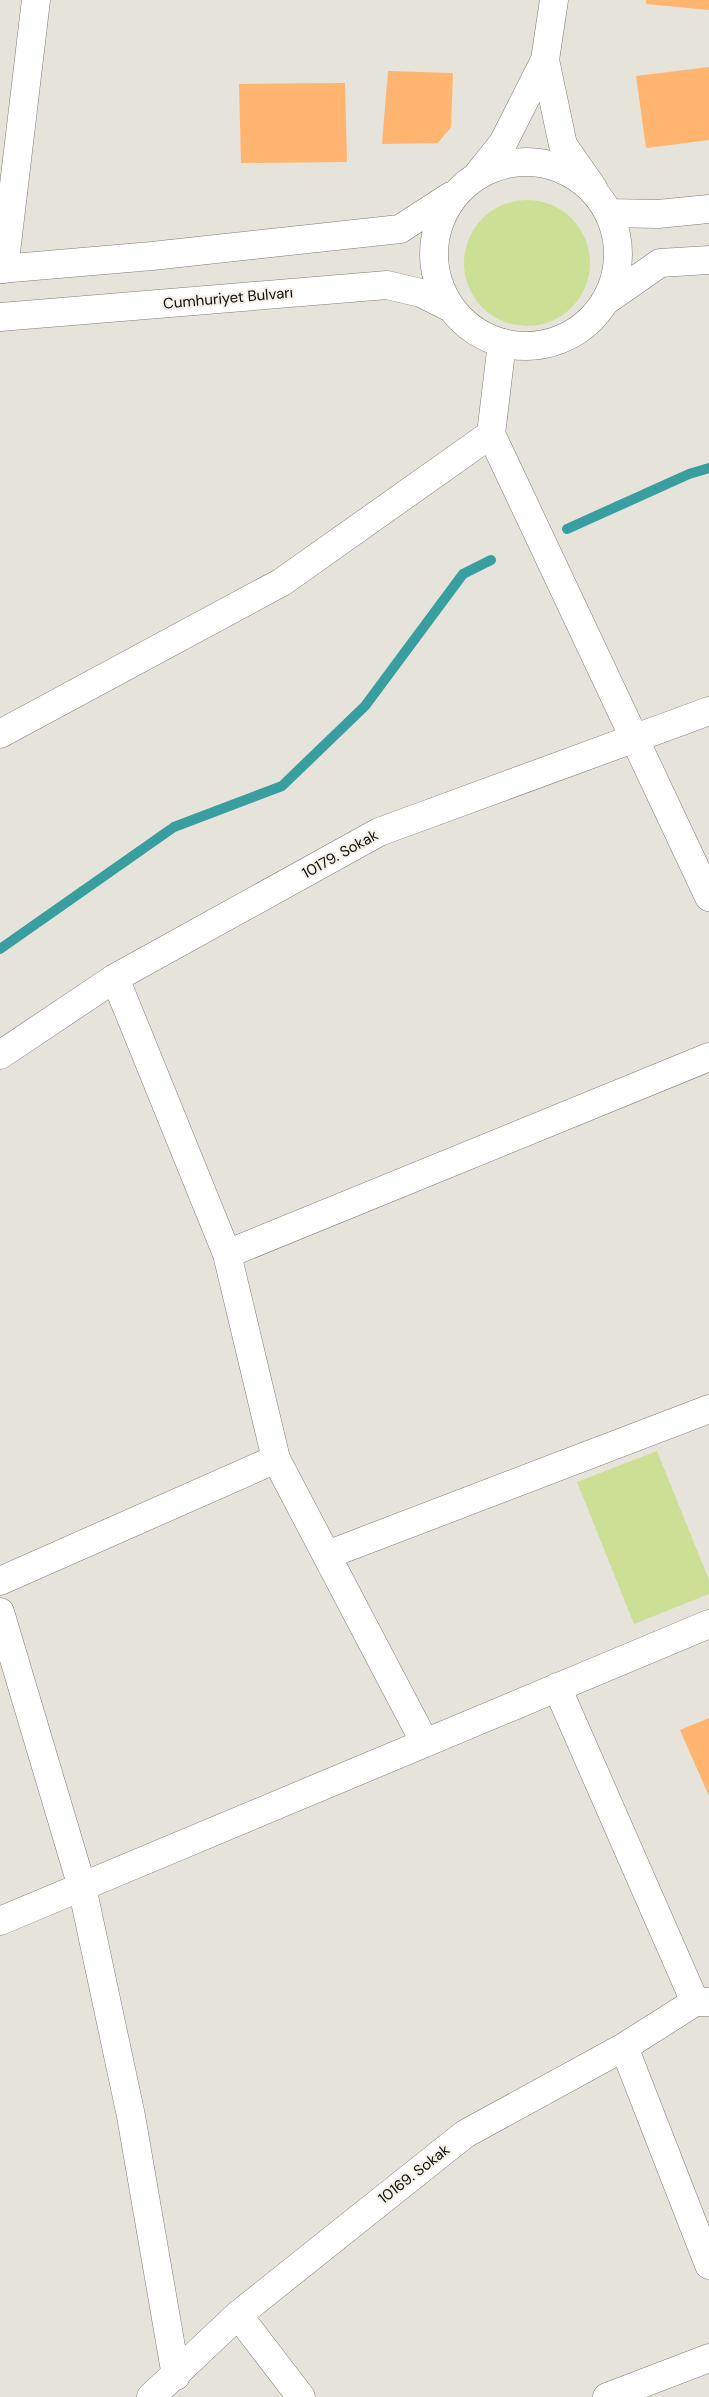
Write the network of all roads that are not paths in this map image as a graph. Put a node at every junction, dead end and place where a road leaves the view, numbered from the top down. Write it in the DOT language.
graph roads {
  1 [pos="36,0"];
  2 [pos="554,0"];
  3 [pos="545,60"];
  4 [pos="479,173"];
  5 [pos="592,188"];
  6 [pos="455,193"];
  7 [pos="709,209"];
  8 [pos="610,213"];
  9 [pos="709,260"];
  10 [pos="2,269"];
  11 [pos="607,300"];
  12 [pos="451,308"];
  13 [pos="0,317"];
  14 [pos="502,344"];
  15 [pos="491,434"];
  16 [pos="709,711"];
  17 [pos="0,734"];
  18 [pos="635,739"];
  19 [pos="709,897"];
  20 [pos="115,978"];
  21 [pos="0,1055"];
  22 [pos="709,1057"];
  23 [pos="226,1254"];
  24 [pos="709,1409"];
  25 [pos="276,1459"];
  26 [pos="327,1555"];
  27 [pos="0,1581"];
  28 [pos="0,1612"];
  29 [pos="709,1624"];
  30 [pos="557,1687"];
  31 [pos="425,1743"];
  32 [pos="82,1887"];
  33 [pos="0,1922"];
  34 [pos="702,2002"];
  35 [pos="624,2047"];
  36 [pos="709,2265"];
  37 [pos="238,2315"];
  38 [pos="709,2358"];
  39 [pos="176,2376"];
  40 [pos="151,2397"];
  41 [pos="301,2397"];
  42 [pos="607,2397"];
  1 -- 10 [label="street"];
  2 -- 3 [label="street"];
  3 -- 4 [label="street"];
  3 -- 5 [label="street"];
  4 -- 5 [label="street"];
  4 -- 6 [label="street"];
  5 -- 8 [label="street"];
  6 -- 10 [label="street"];
  6 -- 12 [label="street"];
  7 -- 8 [label="street"];
  8 -- 11 [label="street"];
  9 -- 11 [label="street"];
  11 -- 14 [label="street"];
  12 -- 13 [label="street, Cumhuriyet Bulvarı"];
  12 -- 14 [label="street"];
  14 -- 15 [label="street"];
  15 -- 17 [label="street"];
  15 -- 18 [label="street"];
  16 -- 18 [label="street, 10179. Sokak"];
  18 -- 19 [label="street"];
  18 -- 20 [label="street, 10179. Sokak"];
  20 -- 21 [label="street, 10179. Sokak"];
  20 -- 23 [label="street"];
  22 -- 23 [label="street"];
  23 -- 25 [label="street"];
  24 -- 26 [label="street"];
  25 -- 26 [label="street"];
  25 -- 27 [label="street"];
  26 -- 31 [label="street"];
  28 -- 32 [label="street"];
  29 -- 30 [label="street"];
  30 -- 31 [label="street"];
  30 -- 34 [label="street"];
  31 -- 32 [label="street"];
  32 -- 33 [label="street"];
  32 -- 39 [label="street"];
  34 -- 35 [label="street, 10169. Sokak"];
  35 -- 36 [label="street"];
  35 -- 37 [label="street, 10169. Sokak"];
  37 -- 39 [label="street, 10169. Sokak"];
  37 -- 41 [label="street"];
  38 -- 42 [label="street"];
  39 -- 40 [label="street, 10169. Sokak"];
}
